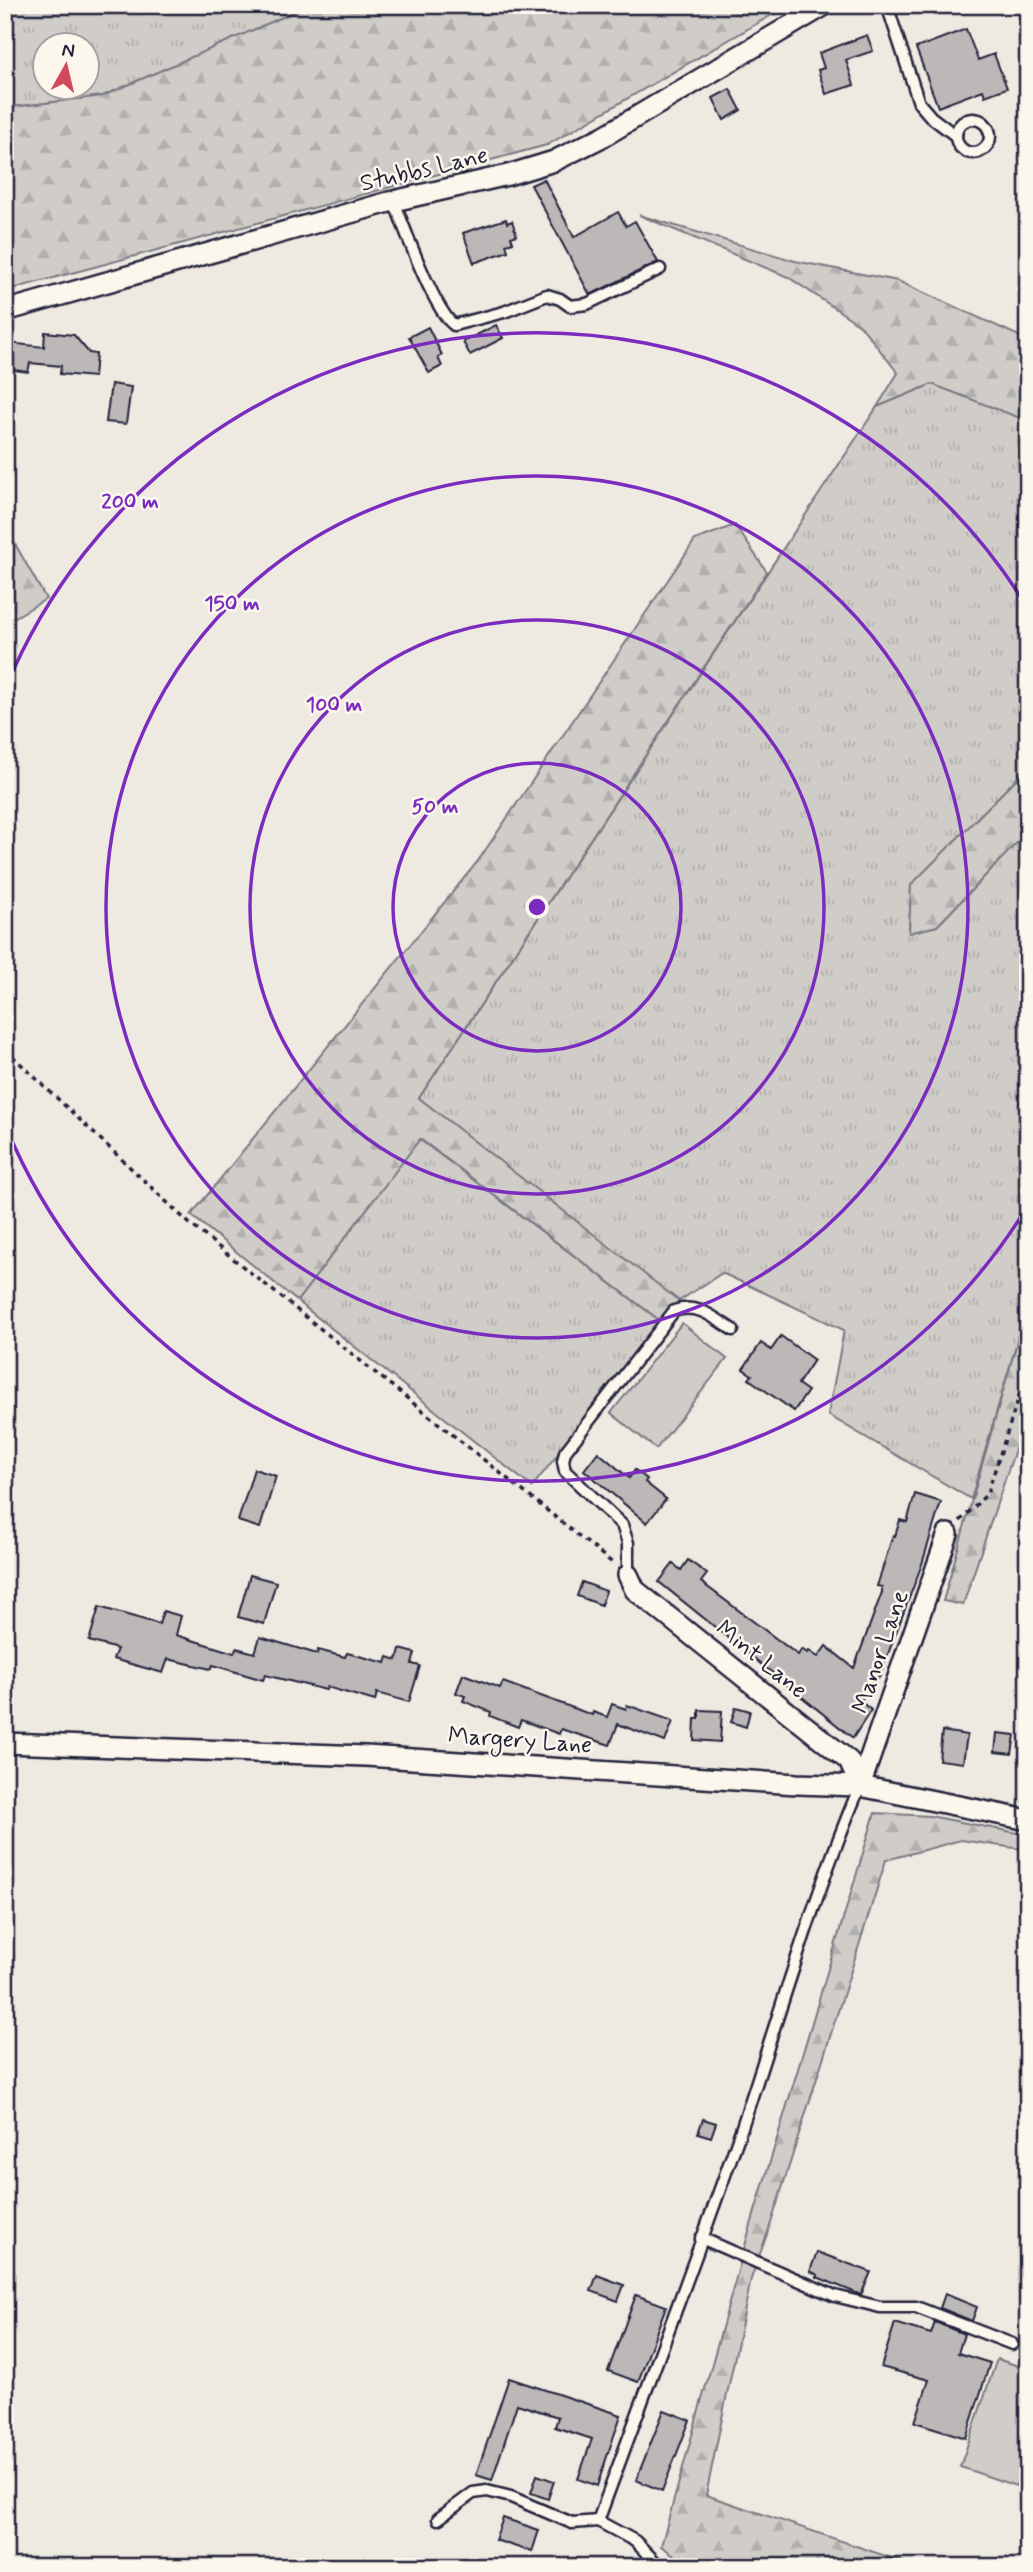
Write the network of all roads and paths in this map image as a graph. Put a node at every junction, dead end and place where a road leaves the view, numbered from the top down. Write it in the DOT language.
graph roads {
  1 [pos="825,5"];
  2 [pos="887,5"];
  3 [pos="956,136"];
  4 [pos="394,201"];
  5 [pos="660,269"];
  6 [pos="5,311"];
  7 [pos="5,1049"];
  8 [pos="733,1330"];
  9 [pos="1028,1369"];
  10 [pos="948,1534"];
  11 [pos="628,1574"];
  12 [pos="5,1743"];
  13 [pos="860,1786"];
  14 [pos="1028,1820"];
  15 [pos="701,2238"];
  16 [pos="1012,2344"];
  17 [pos="438,2519"];
  18 [pos="598,2521"];
  19 [pos="660,2567"];
  1 -- 4 [label="street, Stubbs Lane"];
  2 -- 3 [label="lane"];
  4 -- 5 [label="lane"];
  4 -- 6 [label="street, Stubbs Lane"];
  7 -- 11 [label="path"];
  8 -- 11 [label="lane"];
  9 -- 10 [label="path"];
  10 -- 13 [label="street, Manor Lane"];
  11 -- 13 [label="street, Mint Lane"];
  12 -- 13 [label="street, Margery Lane"];
  13 -- 14 [label="street, Margery Lane"];
  13 -- 15 [label="lane"];
  15 -- 16 [label="lane"];
  15 -- 18 [label="lane"];
  17 -- 18 [label="lane"];
  18 -- 19 [label="lane"];
}
